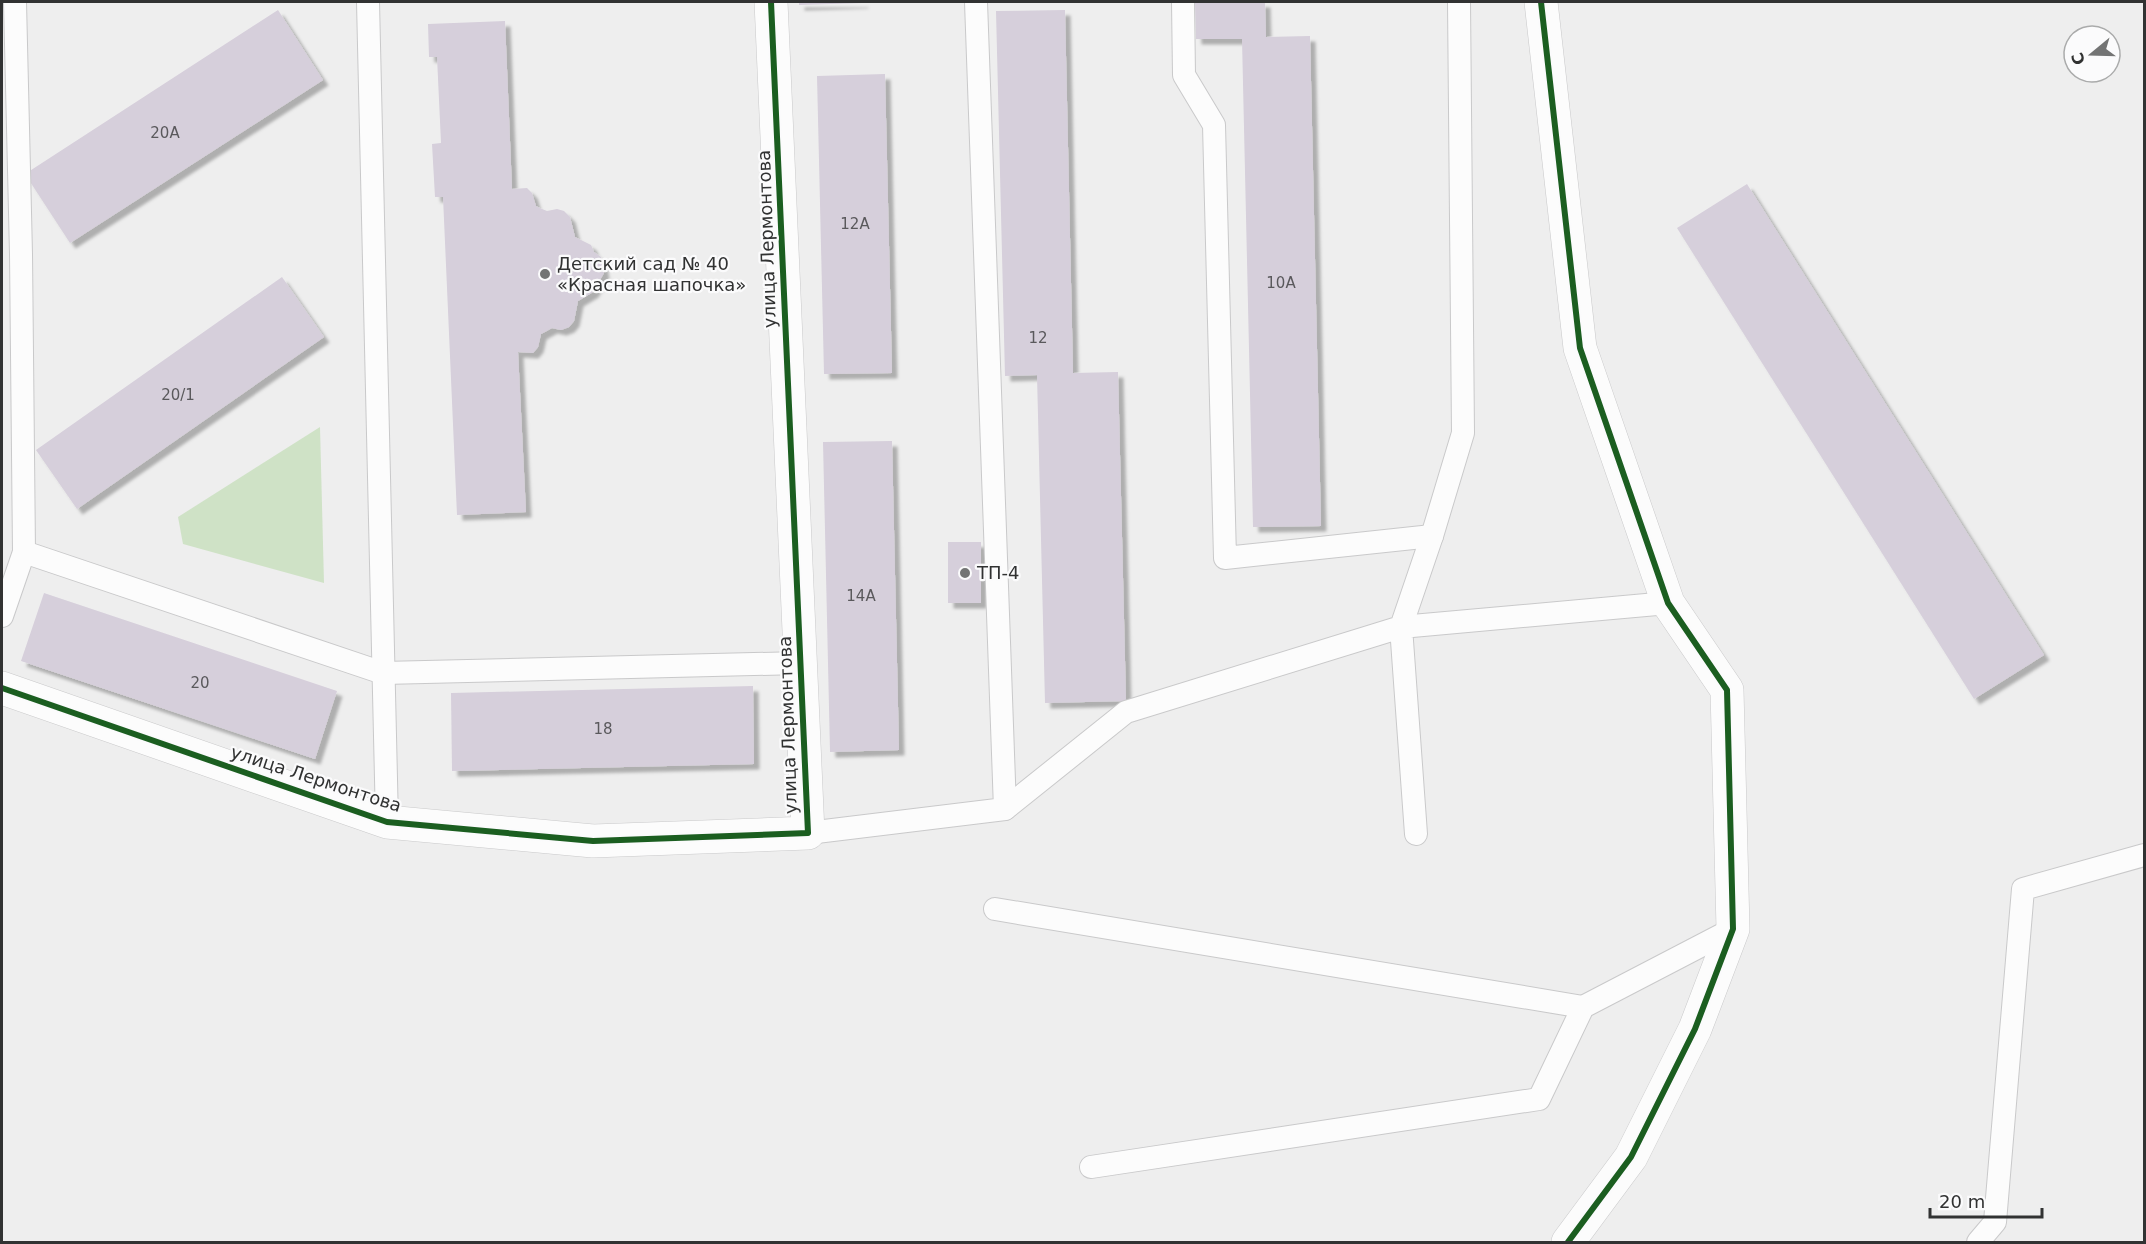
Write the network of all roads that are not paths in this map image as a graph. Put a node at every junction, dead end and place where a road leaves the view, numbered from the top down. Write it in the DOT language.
graph roads {
  1 [pos="15,2"];
  2 [pos="368,2"];
  3 [pos="771,2"];
  4 [pos="976,2"];
  5 [pos="1183,2"];
  6 [pos="1460,2"];
  7 [pos="1541,2"];
  8 [pos="1432,536"];
  9 [pos="24,552"];
  10 [pos="1668,603"];
  11 [pos="2,616"];
  12 [pos="1401,627"];
  13 [pos="800,663"];
  14 [pos="383,673"];
  15 [pos="2,688"];
  16 [pos="1005,809"];
  17 [pos="387,822"];
  18 [pos="808,833"];
  19 [pos="1416,834"];
  20 [pos="2145,855"];
  21 [pos="995,909"];
  22 [pos="1733,930"];
  23 [pos="1583,1008"];
  24 [pos="1091,1167"];
  25 [pos="1568,1242"];
  26 [pos="1978,1242"];
  1 -- 9 [label="lane"];
  2 -- 14 [label="lane"];
  3 -- 13 [label="street, улица Лермонтова"];
  4 -- 16 [label="lane"];
  5 -- 8 [label="lane"];
  6 -- 8 [label="lane"];
  7 -- 10 [label="street"];
  8 -- 12 [label="lane"];
  9 -- 11 [label="lane"];
  9 -- 14 [label="lane"];
  10 -- 12 [label="lane"];
  10 -- 22 [label="street"];
  12 -- 16 [label="lane"];
  12 -- 19 [label="lane"];
  13 -- 14 [label="lane"];
  13 -- 18 [label="street, улица Лермонтова"];
  14 -- 17 [label="lane"];
  15 -- 17 [label="street, улица Лермонтова"];
  16 -- 18 [label="lane"];
  17 -- 18 [label="street, улица Лермонтова"];
  20 -- 26 [label="lane"];
  21 -- 23 [label="lane"];
  22 -- 23 [label="lane"];
  22 -- 25 [label="street"];
  23 -- 24 [label="lane"];
}
